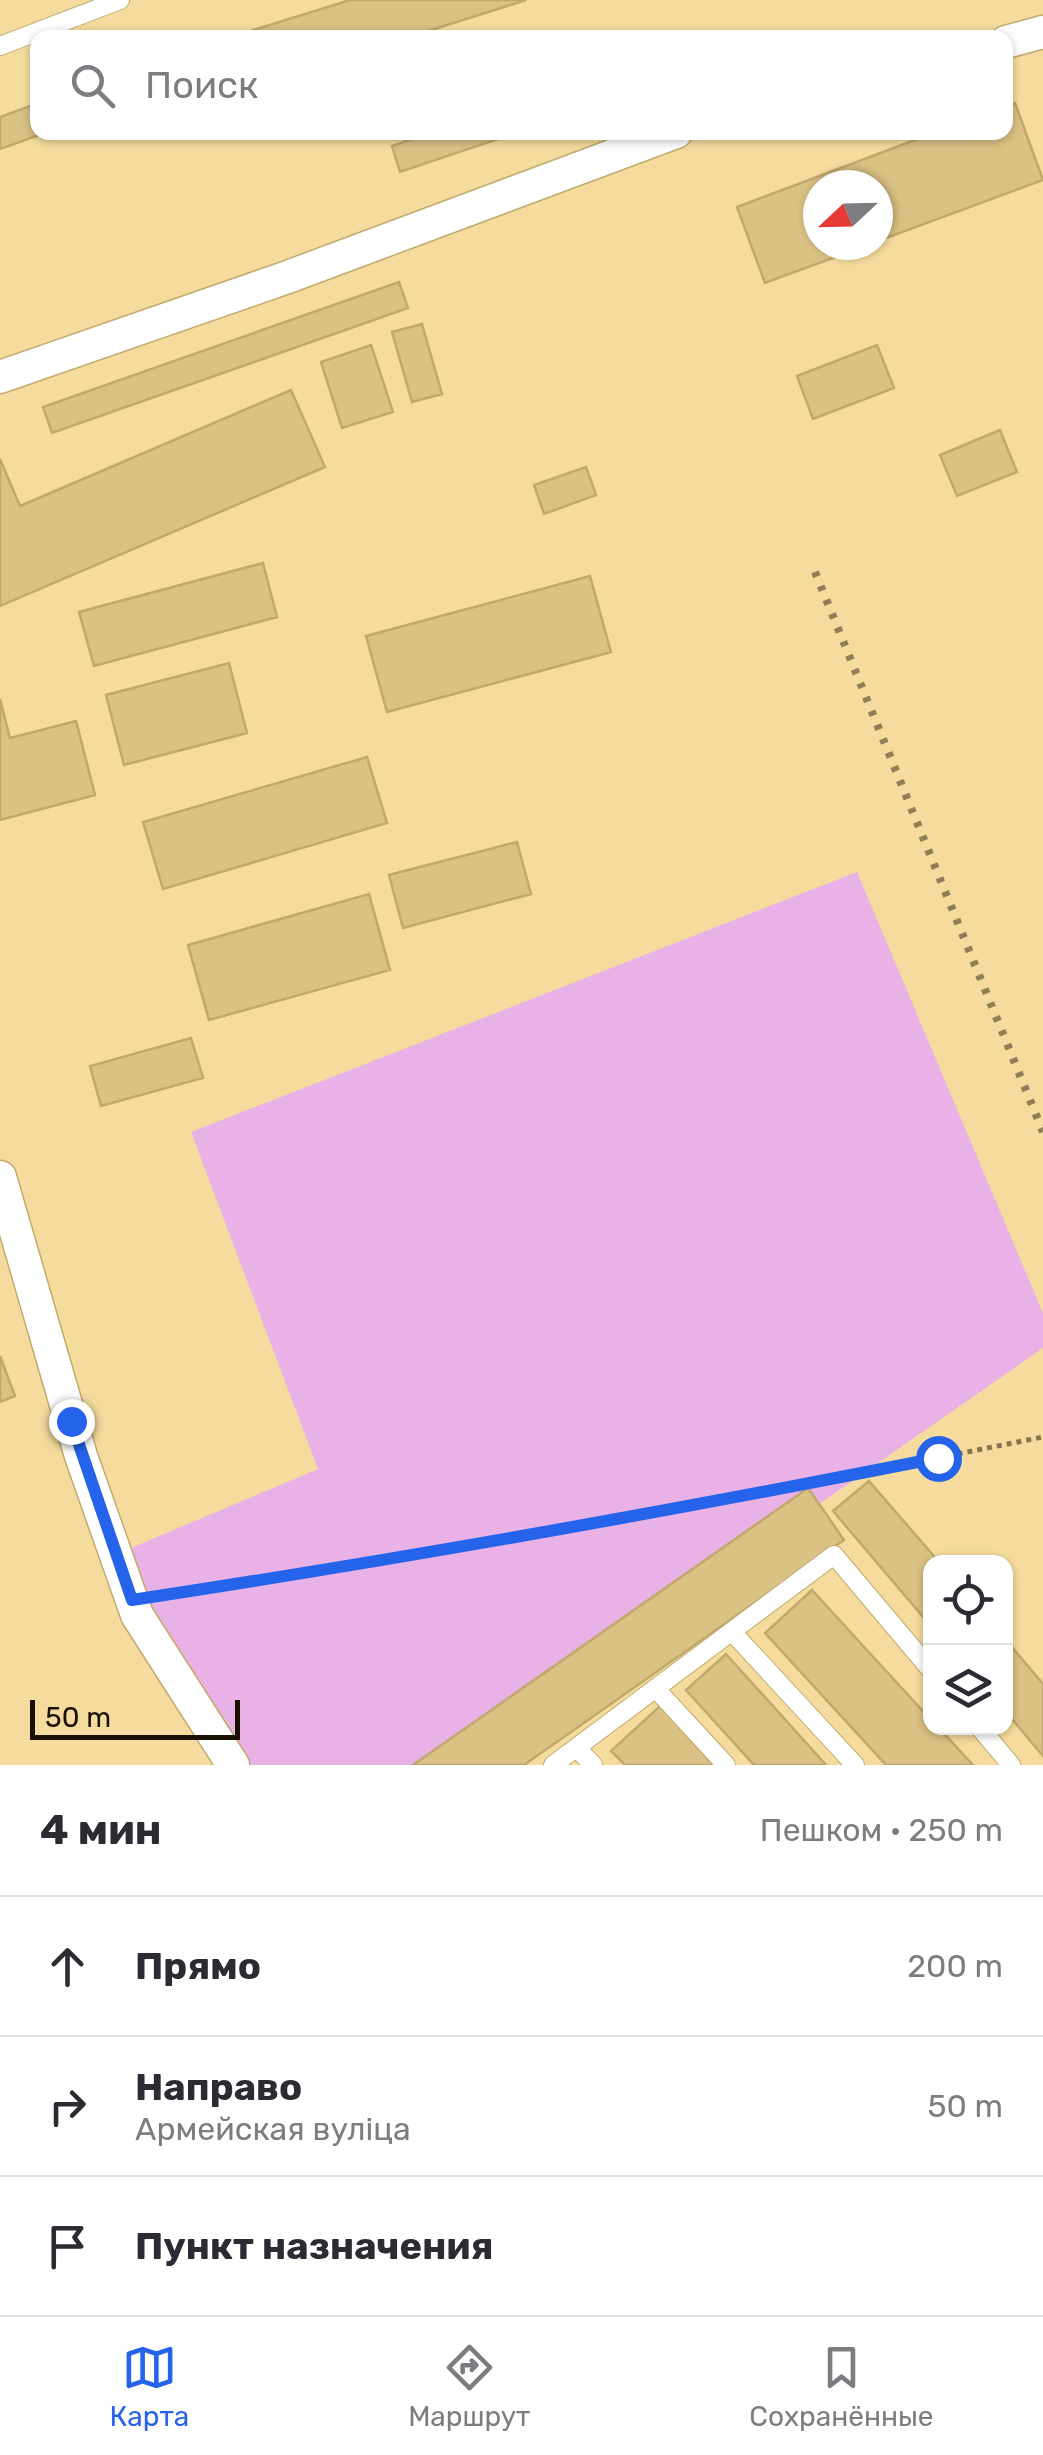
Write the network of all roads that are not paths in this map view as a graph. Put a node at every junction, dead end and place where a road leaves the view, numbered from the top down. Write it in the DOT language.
graph roads {
  1 [pos="120,0"];
  2 [pos="42,30"];
  3 [pos="1043,32"];
  4 [pos="30,34"];
  5 [pos="1013,40"];
  6 [pos="0,46"];
  7 [pos="655,140"];
  8 [pos="0,376"];
  9 [pos="0,1178"];
  10 [pos="733,1633"];
  11 [pos="923,1661"];
  12 [pos="656,1689"];
  13 [pos="986,1735"];
  14 [pos="577,1748"];
  15 [pos="233,1765"];
  16 [pos="553,1765"];
  17 [pos="593,1765"];
  18 [pos="726,1765"];
  19 [pos="855,1765"];
  20 [pos="1012,1765"];
  1 -- 2 [label="lane"];
  3 -- 5 [label="street"];
  4 -- 6 [label="lane"];
  7 -- 8 [label="street"];
  9 -- 15 [label="street"];
  10 -- 11 [label="lane"];
  10 -- 12 [label="lane"];
  10 -- 19 [label="lane"];
  12 -- 14 [label="lane"];
  12 -- 18 [label="lane"];
  13 -- 20 [label="lane"];
  14 -- 16 [label="lane"];
  14 -- 17 [label="lane"];
}
